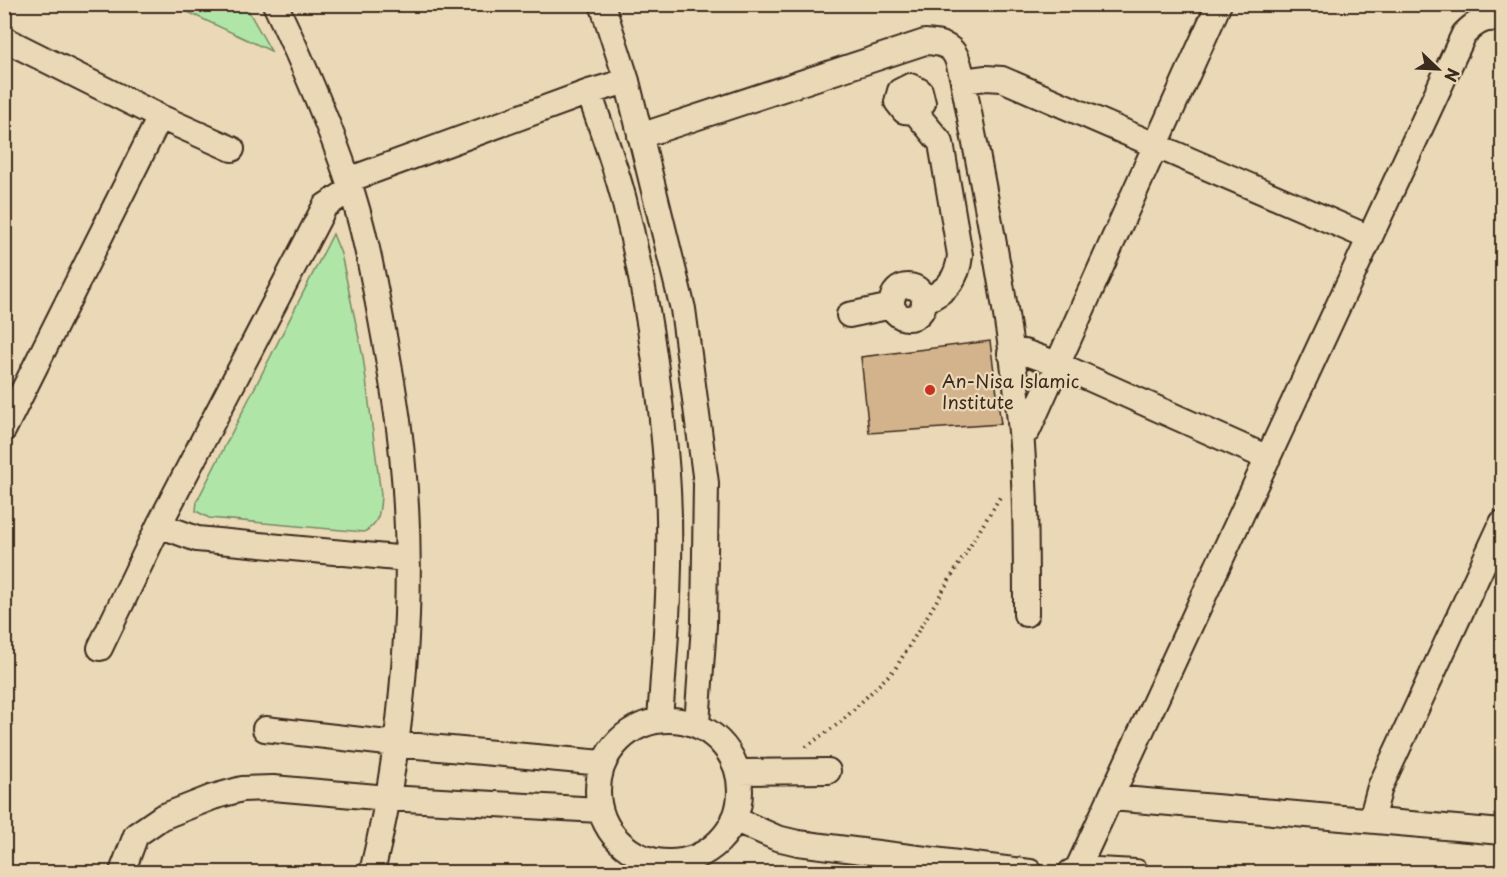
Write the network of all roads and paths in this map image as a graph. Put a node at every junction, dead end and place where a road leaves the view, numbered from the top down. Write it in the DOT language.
graph roads {
  1 [pos="274,4"];
  2 [pos="602,4"];
  3 [pos="1219,4"];
  4 [pos="1503,20"];
  5 [pos="4,39"];
  6 [pos="907,48"];
  7 [pos="627,81"];
  8 [pos="963,81"];
  9 [pos="590,92"];
  10 [pos="160,117"];
  11 [pos="640,136"];
  12 [pos="1155,145"];
  13 [pos="232,149"];
  14 [pos="350,187"];
  15 [pos="1370,238"];
  16 [pos="849,315"];
  17 [pos="1010,353"];
  18 [pos="1057,364"];
  19 [pos="4,429"];
  20 [pos="1021,431"];
  21 [pos="1268,458"];
  22 [pos="1023,461"];
  23 [pos="1503,523"];
  24 [pos="159,525"];
  25 [pos="407,559"];
  26 [pos="1026,614"];
  27 [pos="100,648"];
  28 [pos="660,719"];
  29 [pos="697,724"];
  30 [pos="265,729"];
  31 [pos="396,744"];
  32 [pos="602,763"];
  33 [pos="816,771"];
  34 [pos="738,772"];
  35 [pos="388,798"];
  36 [pos="1112,798"];
  37 [pos="599,810"];
  38 [pos="734,819"];
  39 [pos="1371,820"];
  40 [pos="1503,832"];
  41 [pos="639,865"];
  42 [pos="676,867"];
  43 [pos="1002,870"];
  44 [pos="1075,871"];
  45 [pos="122,873"];
  46 [pos="372,873"];
  47 [pos="1030,873"];
  48 [pos="1136,873"];
  1 -- 14 [label="street"];
  2 -- 7 [label="street"];
  3 -- 12 [label="street"];
  4 -- 15 [label="street"];
  5 -- 10 [label="street"];
  6 -- 8 [label="street"];
  6 -- 11 [label="street"];
  6 -- 16 [label="street"];
  7 -- 9 [label="street"];
  7 -- 11 [label="street"];
  8 -- 12 [label="street"];
  8 -- 17 [label="street"];
  9 -- 14 [label="street"];
  9 -- 28 [label="street"];
  10 -- 13 [label="street"];
  10 -- 19 [label="street"];
  11 -- 29 [label="street"];
  12 -- 15 [label="street"];
  12 -- 18 [label="street"];
  14 -- 24 [label="street"];
  14 -- 25 [label="street"];
  15 -- 21 [label="street"];
  17 -- 18 [label="street"];
  17 -- 20 [label="street"];
  18 -- 20 [label="street"];
  18 -- 21 [label="street"];
  20 -- 22 [label="street"];
  21 -- 36 [label="street"];
  22 -- 26 [label="street"];
  22 -- 33 [label="path"];
  23 -- 39 [label="street"];
  24 -- 25 [label="street"];
  24 -- 27 [label="street"];
  25 -- 31 [label="street"];
  28 -- 29 [label="street"];
  28 -- 32 [label="street"];
  29 -- 34 [label="street"];
  30 -- 31 [label="street"];
  31 -- 32 [label="street"];
  31 -- 35 [label="street"];
  32 -- 37 [label="street"];
  33 -- 34 [label="street"];
  34 -- 38 [label="street"];
  35 -- 37 [label="street"];
  35 -- 45 [label="street"];
  35 -- 46 [label="street"];
  36 -- 39 [label="street"];
  36 -- 44 [label="street"];
  37 -- 41 [label="street"];
  38 -- 42 [label="street"];
  38 -- 43 [label="street"];
  39 -- 40 [label="street"];
  41 -- 42 [label="street"];
  43 -- 47 [label="street"];
  44 -- 48 [label="street"];
}
